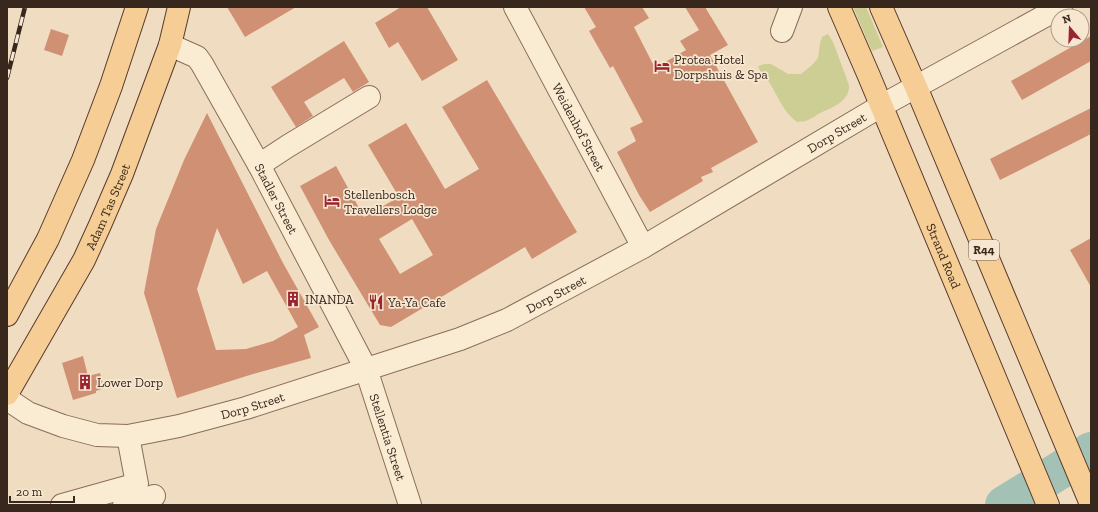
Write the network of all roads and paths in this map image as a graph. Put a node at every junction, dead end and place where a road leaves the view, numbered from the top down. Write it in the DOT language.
graph roads {
  1 [pos="138,7"];
  2 [pos="179,7"];
  3 [pos="515,7"];
  4 [pos="791,7"];
  5 [pos="839,7"];
  6 [pos="881,7"];
  7 [pos="1061,7"];
  8 [pos="782,31"];
  9 [pos="170,45"];
  10 [pos="916,87"];
  11 [pos="369,97"];
  12 [pos="881,106"];
  13 [pos="259,165"];
  14 [pos="643,247"];
  15 [pos="7,315"];
  16 [pos="366,369"];
  17 [pos="7,394"];
  18 [pos="7,399"];
  19 [pos="128,436"];
  20 [pos="150,495"];
  21 [pos="1091,504"];
  22 [pos="62,505"];
  23 [pos="124,505"];
  24 [pos="410,505"];
  25 [pos="1048,505"];
  1 -- 15 [label="main road"];
  2 -- 9 [label="main road, Adam Tas Street"];
  3 -- 14 [label="street, Weidenhof Street"];
  4 -- 8 [label="street"];
  5 -- 12 [label="main road, Strand Road"];
  6 -- 10 [label="main road, R44"];
  7 -- 10 [label="street, Dorp Street"];
  9 -- 13 [label="street, Stadler Street"];
  9 -- 17 [label="main road, Adam Tas Street"];
  10 -- 12 [label="street, Dorp Street"];
  10 -- 21 [label="main road, R44"];
  11 -- 13 [label="street"];
  12 -- 14 [label="street, Dorp Street"];
  12 -- 25 [label="main road, Strand Road"];
  13 -- 16 [label="street, Stadler Street"];
  14 -- 16 [label="street, Dorp Street"];
  16 -- 19 [label="street, Dorp Street"];
  16 -- 24 [label="street, Stellentia Street"];
  18 -- 19 [label="street, Dorp Street"];
  19 -- 20 [label="street"];
  20 -- 22 [label="street"];
  20 -- 23 [label="street"];
}
